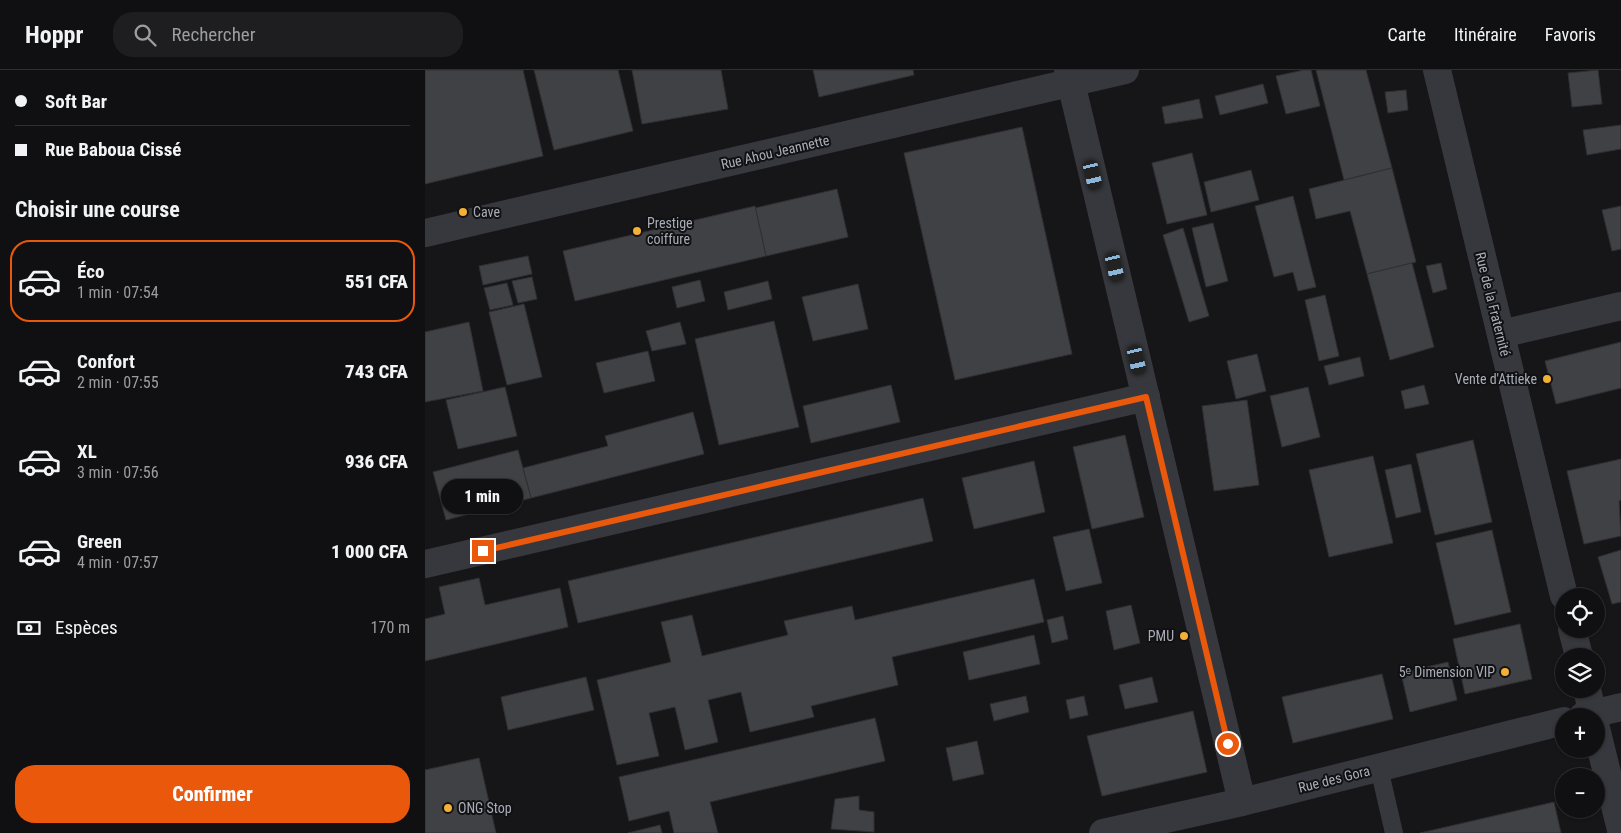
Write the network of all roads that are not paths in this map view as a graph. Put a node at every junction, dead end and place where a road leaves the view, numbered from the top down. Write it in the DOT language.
graph roads {
  1 [pos="1125,70"];
  2 [pos="1437,70"];
  3 [pos="1070,76"];
  4 [pos="425,233"];
  5 [pos="1621,306"];
  6 [pos="1501,334"];
  7 [pos="1146,397"];
  8 [pos="425,564"];
  9 [pos="1562,588"];
  10 [pos="1621,707"];
  11 [pos="1605,710"];
  12 [pos="1555,723"];
  13 [pos="1602,758"];
  14 [pos="1379,768"];
  15 [pos="1242,802"];
  16 [pos="1621,830"];
  17 [pos="1103,833"];
  18 [pos="1394,833"];
  1 -- 3 [label="street, Rue Ahou Jeannette"];
  2 -- 6 [label="street, Rue de la Fraternité"];
  3 -- 4 [label="street, Rue Ahou Jeannette"];
  3 -- 7 [label="street"];
  5 -- 6 [label="street"];
  6 -- 9 [label="street, Rue de la Fraternité"];
  7 -- 8 [label="street"];
  7 -- 15 [label="street"];
  10 -- 11 [label="street"];
  12 -- 14 [label="street, Rue des Gora"];
  13 -- 16 [label="street"];
  14 -- 15 [label="street, Rue des Gora"];
  14 -- 18 [label="lane"];
  15 -- 17 [label="street, Rue des Gora"];
}
